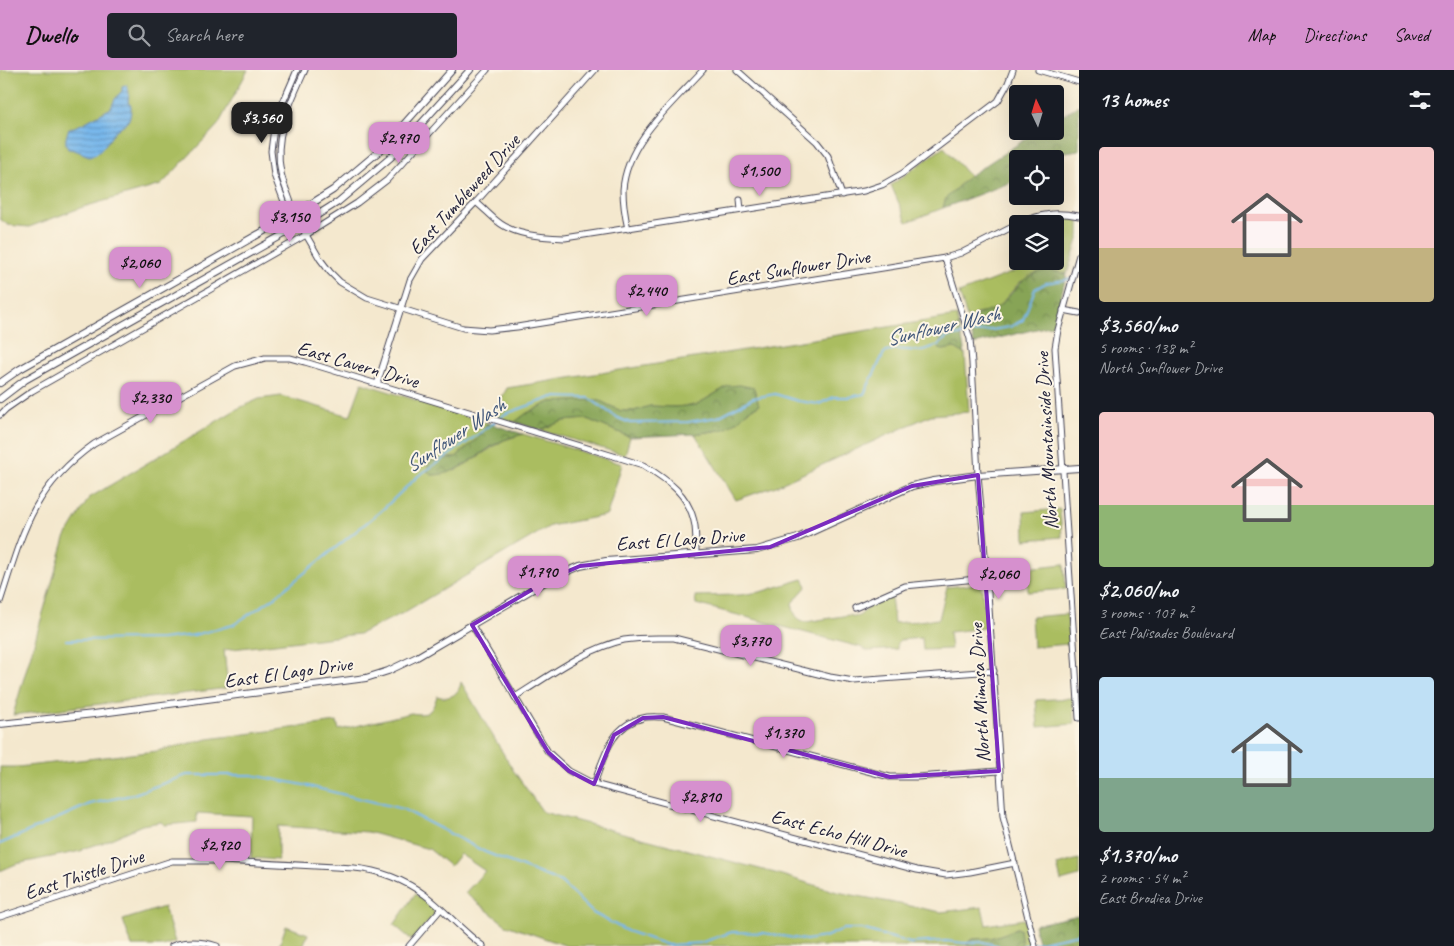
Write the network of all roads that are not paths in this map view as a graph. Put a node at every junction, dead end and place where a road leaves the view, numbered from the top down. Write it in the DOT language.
graph roads {
  1 [pos="297,70"];
  2 [pos="305,70"];
  3 [pos="452,70"];
  4 [pos="470,70"];
  5 [pos="487,70"];
  6 [pos="595,70"];
  7 [pos="703,70"];
  8 [pos="737,70"];
  9 [pos="1013,70"];
  10 [pos="1038,70"];
  11 [pos="1079,82"];
  12 [pos="277,118"];
  13 [pos="284,120"];
  14 [pos="842,195"];
  15 [pos="740,200"];
  16 [pos="476,202"];
  17 [pos="741,210"];
  18 [pos="294,214"];
  19 [pos="1039,215"];
  20 [pos="1079,216"];
  21 [pos="300,225"];
  22 [pos="628,229"];
  23 [pos="1009,229"];
  24 [pos="306,234"];
  25 [pos="1079,255"];
  26 [pos="945,258"];
  27 [pos="400,308"];
  28 [pos="1064,310"];
  29 [pos="1079,314"];
  30 [pos="0,383"];
  31 [pos="377,384"];
  32 [pos="0,400"];
  33 [pos="0,415"];
  34 [pos="1079,468"];
  35 [pos="1062,470"];
  36 [pos="978,474"];
  37 [pos="696,554"];
  38 [pos="987,578"];
  39 [pos="0,602"];
  40 [pos="856,608"];
  41 [pos="472,625"];
  42 [pos="994,671"];
  43 [pos="515,697"];
  44 [pos="1079,718"];
  45 [pos="0,724"];
  46 [pos="999,771"];
  47 [pos="594,784"];
  48 [pos="1015,863"];
  49 [pos="440,910"];
  50 [pos="0,917"];
  51 [pos="172,946"];
  52 [pos="217,946"];
  53 [pos="409,946"];
  54 [pos="483,946"];
  55 [pos="1035,946"];
  1 -- 12 [label="street"];
  2 -- 13 [label="street"];
  3 -- 18 [label="street"];
  4 -- 21 [label="street"];
  5 -- 24 [label="street"];
  6 -- 16 [label="street, East Tumbleweed Drive"];
  7 -- 22 [label="street"];
  8 -- 14 [label="street"];
  9 -- 14 [label="street"];
  10 -- 11 [label="street"];
  12 -- 13 [label="street"];
  12 -- 18 [label="street"];
  13 -- 18 [label="street"];
  14 -- 17 [label="street"];
  15 -- 17 [label="street"];
  16 -- 22 [label="street"];
  16 -- 27 [label="street, East Tumbleweed Drive"];
  17 -- 22 [label="street"];
  18 -- 21 [label="street, East Sunflower Drive"];
  18 -- 30 [label="street"];
  19 -- 20 [label="street, East Sunflower Drive"];
  21 -- 24 [label="street, East Sunflower Drive"];
  21 -- 32 [label="street"];
  23 -- 26 [label="street, East Sunflower Drive"];
  24 -- 27 [label="street, East Sunflower Drive"];
  24 -- 33 [label="street"];
  25 -- 28 [label="street, North Mountainside Drive"];
  26 -- 27 [label="street, East Sunflower Drive"];
  26 -- 36 [label="street, North Mimosa Drive"];
  27 -- 31 [label="street, East Tumbleweed Drive"];
  28 -- 29 [label="street"];
  28 -- 35 [label="street, North Mountainside Drive"];
  31 -- 37 [label="street, East Cavern Drive"];
  31 -- 39 [label="street, East Cavern Drive"];
  34 -- 35 [label="street, East El Lago Drive"];
  35 -- 36 [label="street, East El Lago Drive"];
  35 -- 44 [label="street, North Mountainside Drive"];
  36 -- 37 [label="street, East El Lago Drive"];
  36 -- 38 [label="street, North Mimosa Drive"];
  37 -- 41 [label="street, East El Lago Drive"];
  38 -- 40 [label="street"];
  38 -- 42 [label="street, North Mimosa Drive"];
  41 -- 43 [label="street, East Echo Hill Drive"];
  41 -- 45 [label="street, East El Lago Drive"];
  42 -- 43 [label="street"];
  42 -- 46 [label="street, North Mimosa Drive"];
  43 -- 47 [label="street, East Echo Hill Drive"];
  46 -- 47 [label="street"];
  46 -- 48 [label="street, North Mimosa Drive"];
  47 -- 48 [label="street, East Echo Hill Drive"];
  48 -- 55 [label="street, North Mimosa Drive"];
  49 -- 50 [label="street, East Thistle Drive"];
  49 -- 53 [label="street"];
  49 -- 54 [label="street, East Thistle Drive"];
  51 -- 52 [label="street"];
}
